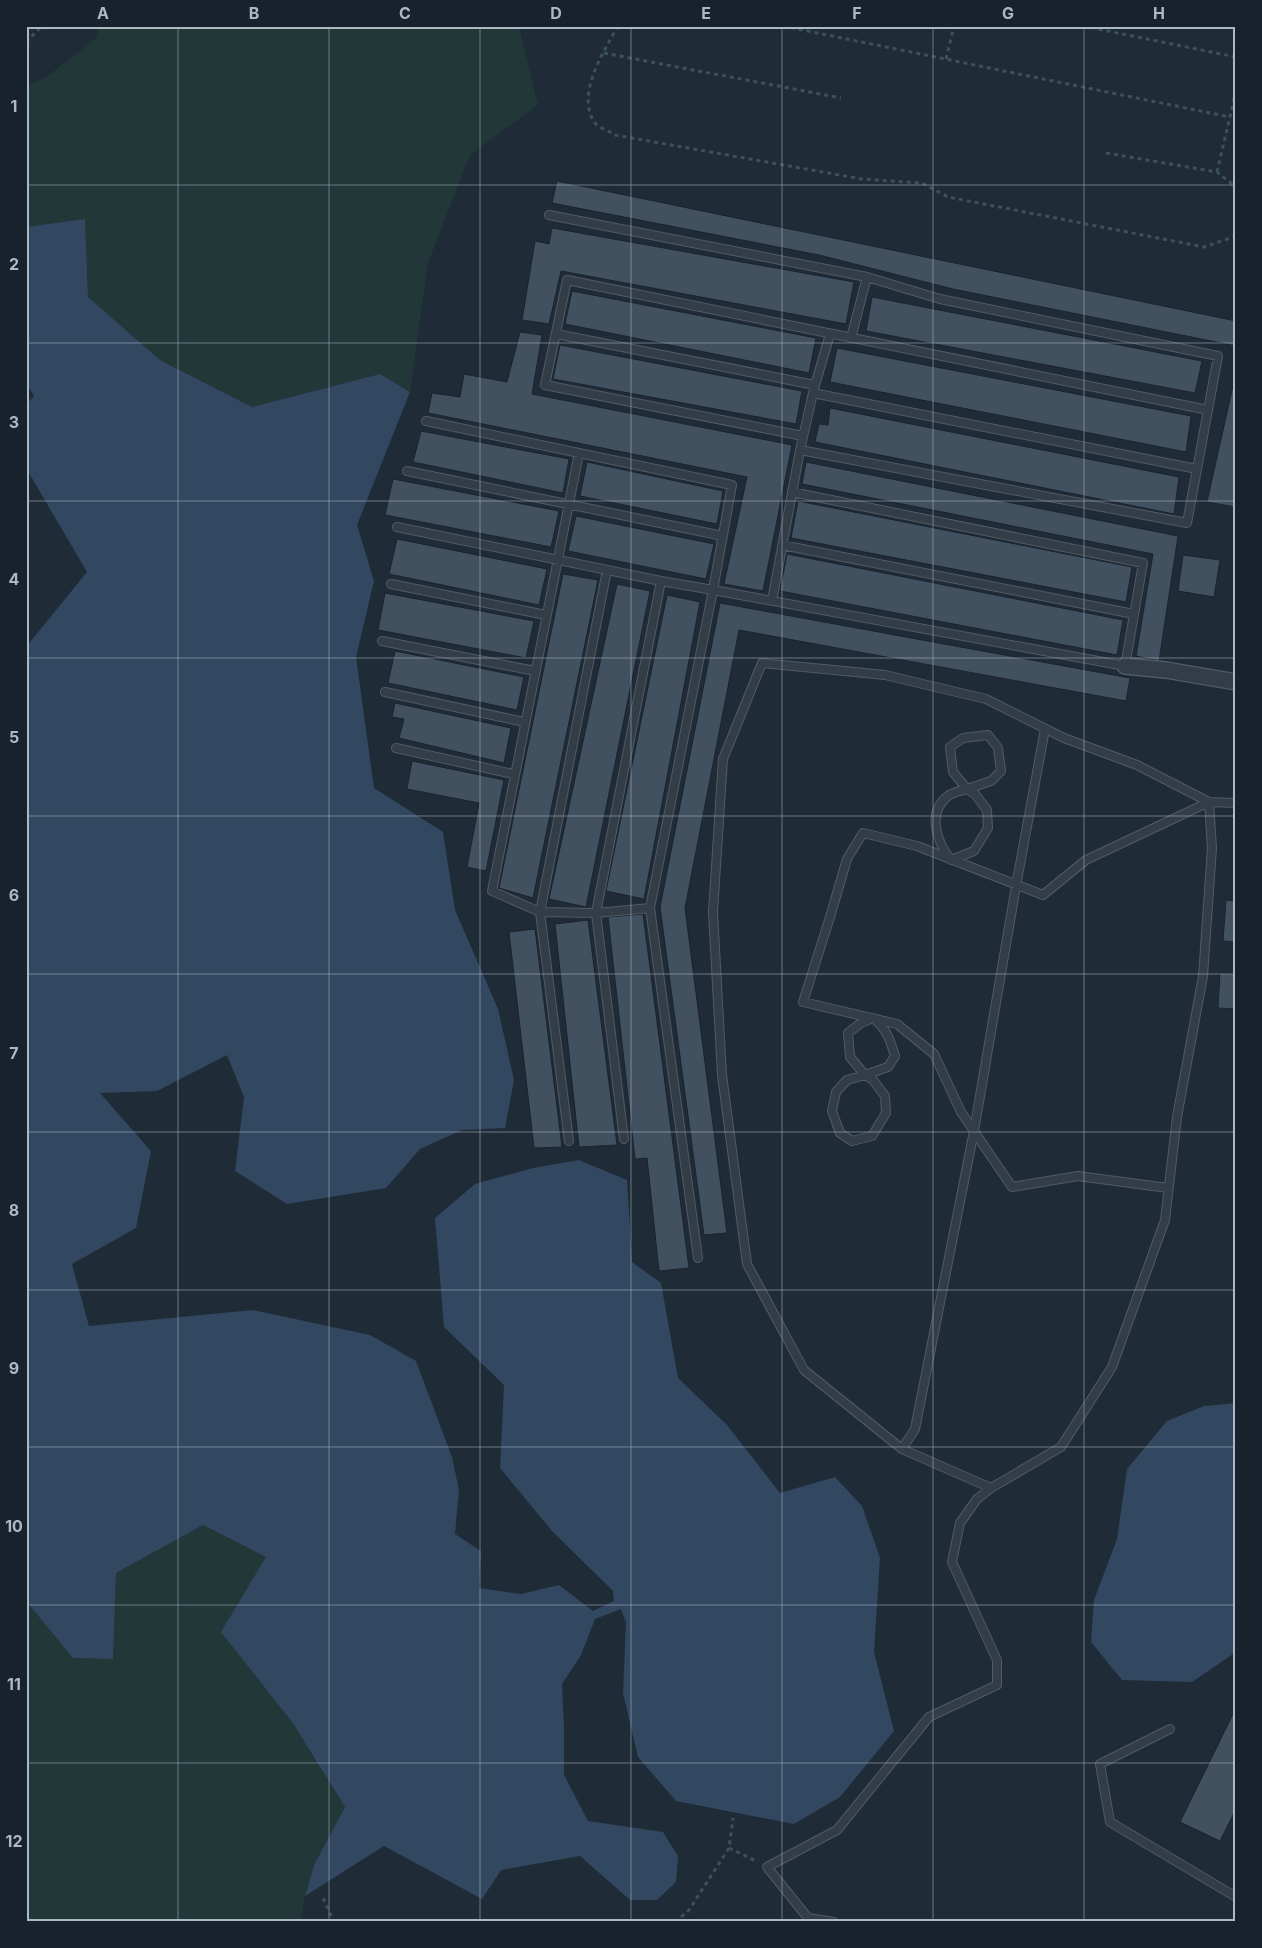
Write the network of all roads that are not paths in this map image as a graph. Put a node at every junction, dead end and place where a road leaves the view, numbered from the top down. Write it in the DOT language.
graph roads {
  1 [pos="549,214"];
  2 [pos="867,277"];
  3 [pos="556,334"];
  4 [pos="830,334"];
  5 [pos="851,338"];
  6 [pos="814,389"];
  7 [pos="1208,410"];
  8 [pos="426,421"];
  9 [pos="803,436"];
  10 [pos="800,450"];
  11 [pos="578,453"];
  12 [pos="1197,469"];
  13 [pos="407,471"];
  14 [pos="792,492"];
  15 [pos="568,504"];
  16 [pos="397,527"];
  17 [pos="723,536"];
  18 [pos="782,545"];
  19 [pos="557,560"];
  20 [pos="607,570"];
  21 [pos="661,581"];
  22 [pos="391,584"];
  23 [pos="714,590"];
  24 [pos="772,601"];
  25 [pos="1134,614"];
  26 [pos="546,615"];
  27 [pos="382,641"];
  28 [pos="1126,666"];
  29 [pos="534,671"];
  30 [pos="1236,682"];
  31 [pos="385,692"];
  32 [pos="524,722"];
  33 [pos="1045,729"];
  34 [pos="396,748"];
  35 [pos="514,774"];
  36 [pos="967,789"];
  37 [pos="1208,802"];
  38 [pos="1236,803"];
  39 [pos="951,860"];
  40 [pos="1016,886"];
  41 [pos="650,908"];
  42 [pos="540,912"];
  43 [pos="596,913"];
  44 [pos="873,1018"];
  45 [pos="865,1075"];
  46 [pos="974,1131"];
  47 [pos="624,1140"];
  48 [pos="569,1141"];
  49 [pos="1168,1188"];
  50 [pos="698,1258"];
  51 [pos="902,1449"];
  52 [pos="991,1488"];
  53 [pos="1170,1729"];
  54 [pos="1236,1897"];
  55 [pos="834,1922"];
  1 -- 2 [label="lane"];
  2 -- 5 [label="lane"];
  2 -- 7 [label="lane"];
  3 -- 4 [label="lane"];
  3 -- 6 [label="lane"];
  3 -- 9 [label="lane"];
  4 -- 5 [label="lane"];
  4 -- 6 [label="lane"];
  5 -- 7 [label="lane"];
  6 -- 9 [label="lane"];
  6 -- 12 [label="lane"];
  7 -- 12 [label="lane"];
  8 -- 11 [label="lane"];
  9 -- 10 [label="lane"];
  10 -- 12 [label="lane"];
  10 -- 14 [label="lane"];
  11 -- 15 [label="lane"];
  11 -- 17 [label="lane"];
  13 -- 15 [label="lane"];
  14 -- 18 [label="lane"];
  14 -- 25 [label="lane"];
  15 -- 17 [label="lane"];
  15 -- 19 [label="lane"];
  16 -- 19 [label="lane"];
  17 -- 23 [label="lane"];
  18 -- 24 [label="lane"];
  18 -- 25 [label="lane"];
  19 -- 20 [label="lane"];
  19 -- 26 [label="lane"];
  20 -- 21 [label="lane"];
  20 -- 42 [label="lane"];
  21 -- 23 [label="lane"];
  21 -- 43 [label="lane"];
  22 -- 26 [label="lane"];
  23 -- 24 [label="lane"];
  23 -- 41 [label="lane"];
  24 -- 28 [label="lane"];
  25 -- 28 [label="lane"];
  26 -- 29 [label="lane"];
  27 -- 29 [label="lane"];
  28 -- 30 [label="street"];
  29 -- 32 [label="lane"];
  31 -- 32 [label="lane"];
  32 -- 35 [label="lane"];
  33 -- 37 [label="lane"];
  33 -- 40 [label="lane"];
  33 -- 51 [label="lane"];
  34 -- 35 [label="lane"];
  35 -- 42 [label="lane"];
  36 -- 36 [label="lane"];
  36 -- 39 [label="lane"];
  36 -- 39 [label="lane"];
  37 -- 38 [label="lane"];
  37 -- 40 [label="lane"];
  37 -- 49 [label="lane"];
  39 -- 40 [label="lane"];
  39 -- 44 [label="lane"];
  40 -- 46 [label="lane"];
  41 -- 43 [label="lane"];
  41 -- 50 [label="lane"];
  42 -- 43 [label="lane"];
  42 -- 48 [label="lane"];
  43 -- 47 [label="lane"];
  44 -- 45 [label="lane"];
  44 -- 45 [label="lane"];
  44 -- 46 [label="lane"];
  45 -- 45 [label="lane"];
  46 -- 49 [label="lane"];
  46 -- 51 [label="lane"];
  49 -- 52 [label="lane"];
  51 -- 52 [label="lane"];
  52 -- 55 [label="lane"];
  53 -- 54 [label="lane"];
}
